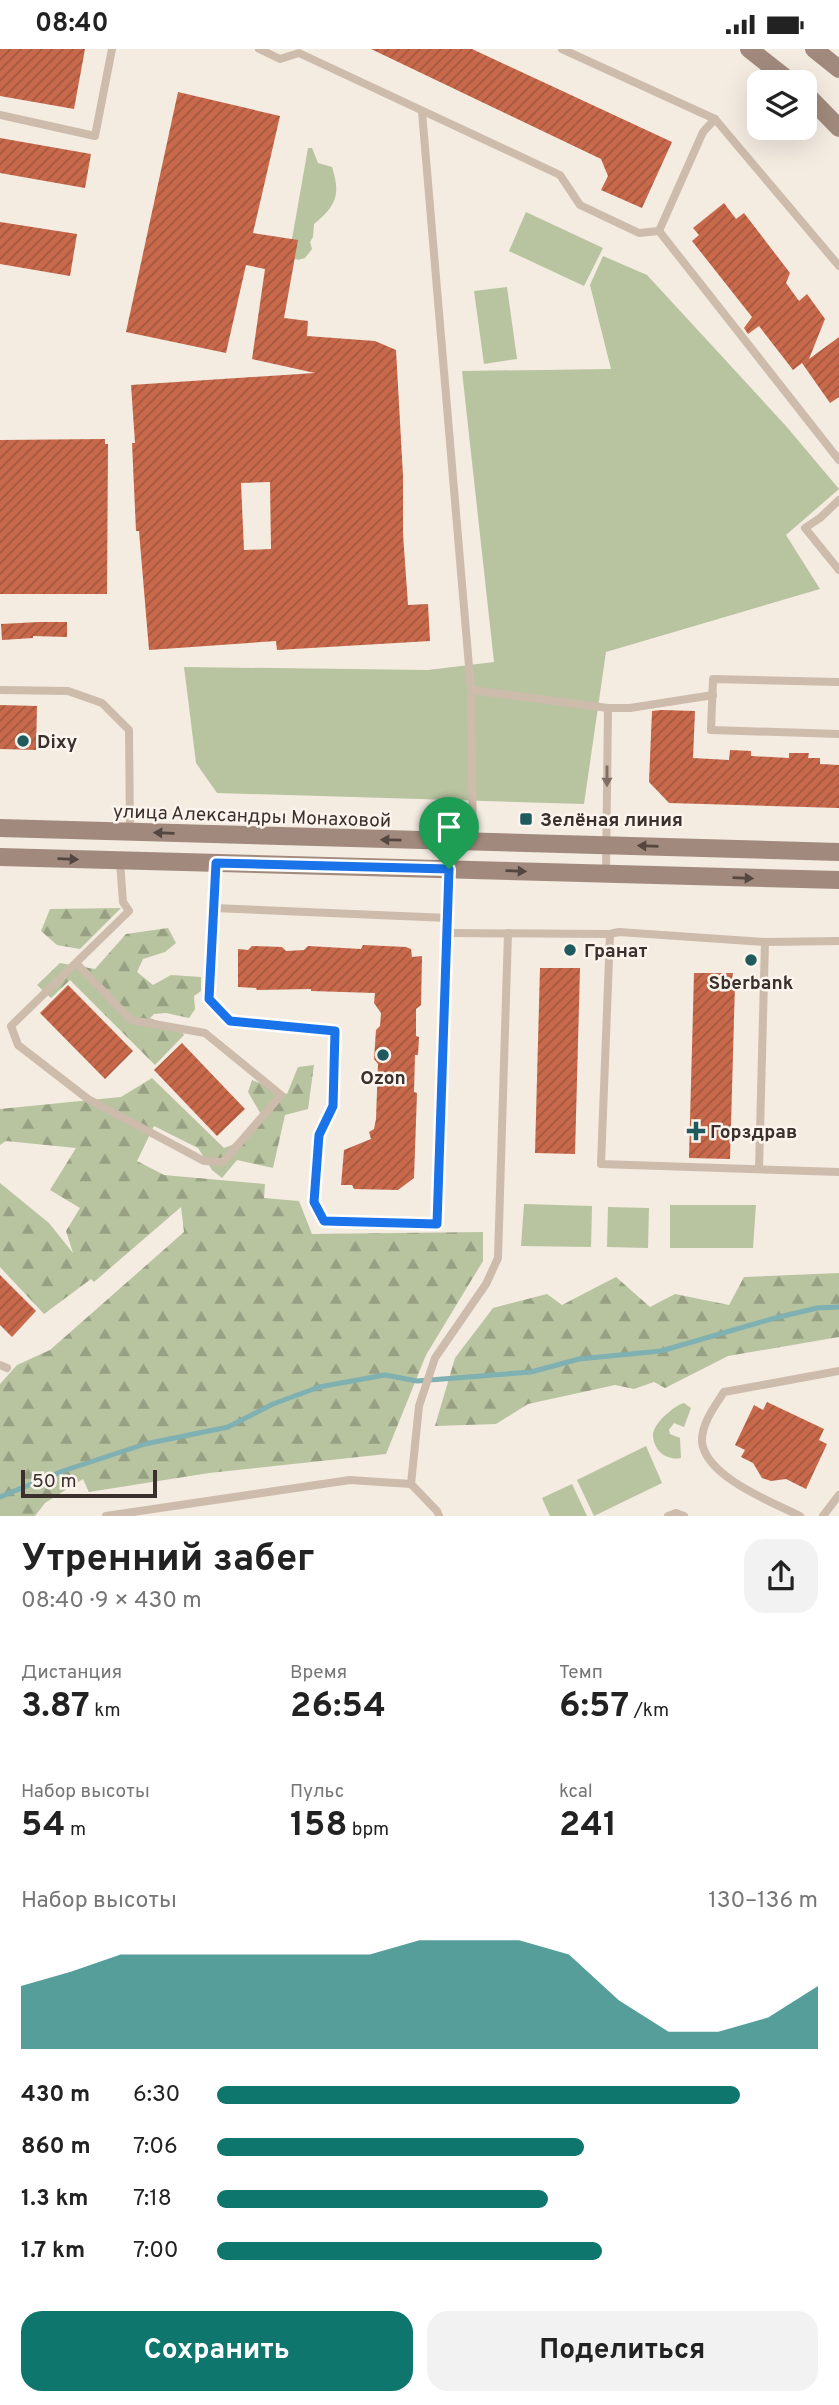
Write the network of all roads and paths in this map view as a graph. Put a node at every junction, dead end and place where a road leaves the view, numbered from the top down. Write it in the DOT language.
graph roads {
  1 [pos="112,49"];
  2 [pos="259,49"];
  3 [pos="562,49"];
  4 [pos="748,49"];
  5 [pos="814,49"];
  6 [pos="839,69"];
  7 [pos="775,70"];
  8 [pos="817,102"];
  9 [pos="817,105"];
  10 [pos="422,112"];
  11 [pos="0,115"];
  12 [pos="715,119"];
  13 [pos="839,119"];
  14 [pos="839,128"];
  15 [pos="659,231"];
  16 [pos="839,266"];
  17 [pos="839,460"];
  18 [pos="839,500"];
  19 [pos="839,570"];
  20 [pos="839,682"];
  21 [pos="0,690"];
  22 [pos="471,690"];
  23 [pos="713,695"];
  24 [pos="608,708"];
  25 [pos="839,734"];
  26 [pos="0,828"];
  27 [pos="130,832"];
  28 [pos="473,842"];
  29 [pos="607,845"];
  30 [pos="839,852"];
  31 [pos="0,857"];
  32 [pos="120,861"];
  33 [pos="216,863"];
  34 [pos="449,869"];
  35 [pos="606,874"];
  36 [pos="839,880"];
  37 [pos="214,908"];
  38 [pos="448,918"];
  39 [pos="448,933"];
  40 [pos="508,933"];
  41 [pos="610,934"];
  42 [pos="839,941"];
  43 [pos="765,942"];
  44 [pos="76,963"];
  45 [pos="759,1169"];
  46 [pos="839,1172"];
  47 [pos="839,1371"];
  48 [pos="411,1484"];
  49 [pos="839,1495"];
  50 [pos="106,1516"];
  51 [pos="439,1516"];
  52 [pos="668,1516"];
  53 [pos="684,1516"];
  54 [pos="800,1516"];
  55 [pos="823,1516"];
  1 -- 11 [label="lane"];
  2 -- 10 [label="lane"];
  3 -- 12 [label="lane"];
  4 -- 7 [label="main road"];
  5 -- 6 [label="main road"];
  8 -- 13 [label="main road"];
  9 -- 14 [label="main road"];
  10 -- 15 [label="lane"];
  10 -- 22 [label="lane"];
  12 -- 15 [label="lane"];
  12 -- 16 [label="lane"];
  15 -- 17 [label="lane"];
  18 -- 19 [label="lane"];
  20 -- 23 [label="lane"];
  21 -- 27 [label="lane"];
  22 -- 24 [label="lane"];
  22 -- 28 [label="lane"];
  23 -- 24 [label="lane"];
  23 -- 25 [label="lane"];
  24 -- 29 [label="lane, one-way"];
  26 -- 27 [label="main road, улица Александры Монаховой"];
  28 -- 27 [label="main road, улица Александры Монаховой, one-way"];
  28 -- 29 [label="main road, улица Александры Монаховой"];
  30 -- 29 [label="main road, улица Александры Монаховой, one-way"];
  29 -- 35 [label="lane"];
  31 -- 32 [label="main road, one-way"];
  32 -- 33 [label="main road"];
  32 -- 44 [label="lane"];
  33 -- 34 [label="main road"];
  33 -- 37 [label="lane"];
  34 -- 35 [label="main road, one-way"];
  34 -- 38 [label="lane"];
  35 -- 36 [label="main road, one-way"];
  37 -- 38 [label="lane"];
  37 -- 39 [label="lane"];
  38 -- 39 [label="lane"];
  39 -- 40 [label="lane"];
  40 -- 41 [label="lane"];
  40 -- 48 [label="lane"];
  41 -- 43 [label="lane"];
  41 -- 45 [label="lane"];
  42 -- 43 [label="lane"];
  43 -- 45 [label="lane"];
  44 -- 44 [label="lane"];
  45 -- 46 [label="lane"];
  47 -- 54 [label="lane"];
  48 -- 50 [label="lane"];
  48 -- 51 [label="lane"];
  49 -- 55 [label="lane"];
  52 -- 53 [label="lane"];
}
